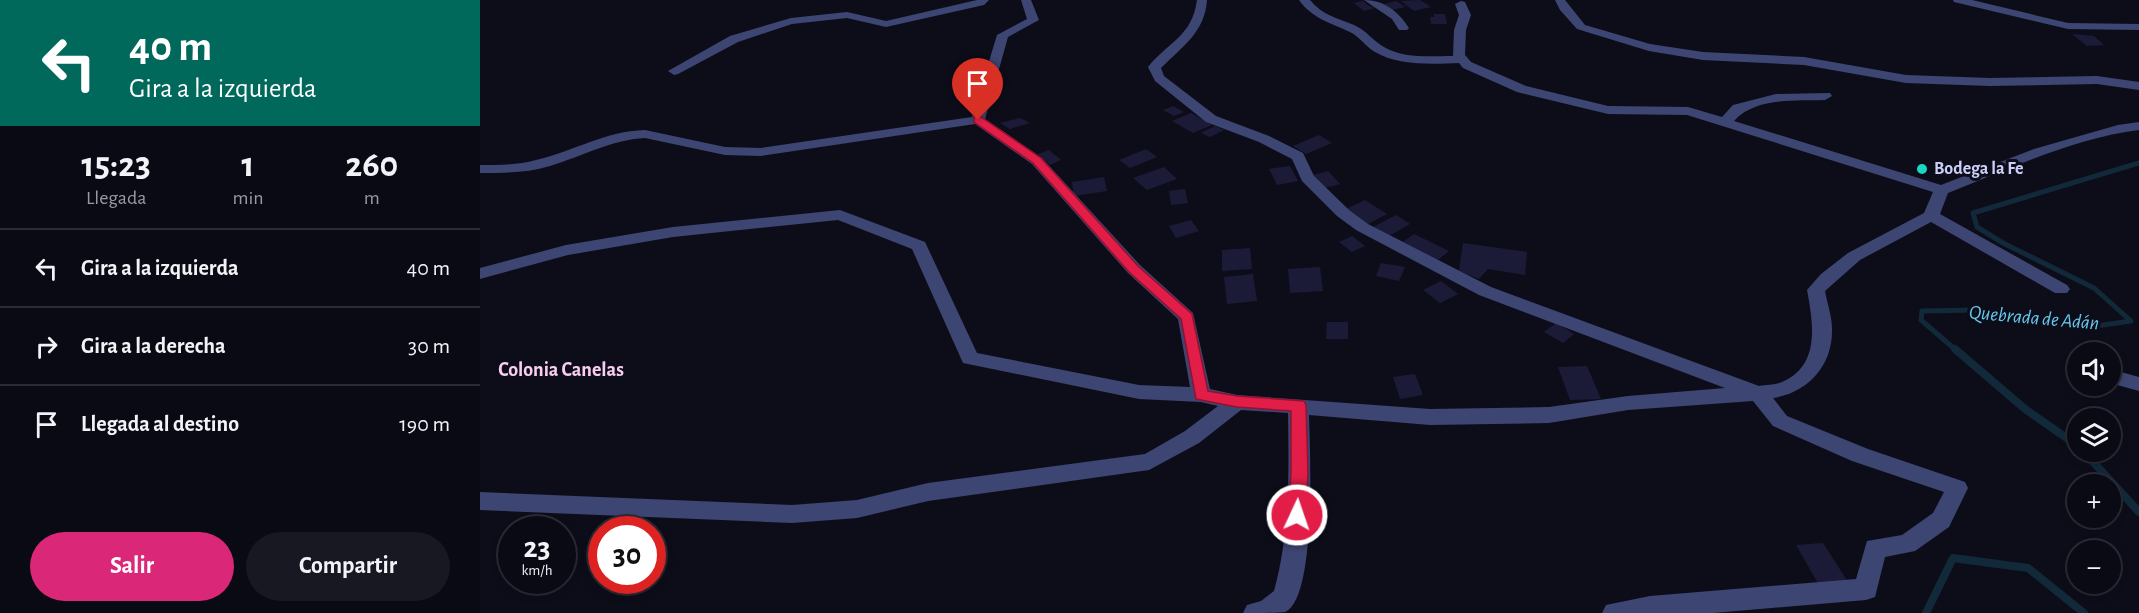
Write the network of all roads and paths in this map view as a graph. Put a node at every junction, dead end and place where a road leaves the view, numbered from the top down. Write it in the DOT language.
graph roads {
  1 [pos="984,0"];
  2 [pos="1026,0"];
  3 [pos="1202,0"];
  4 [pos="1304,0"];
  5 [pos="1369,0"];
  6 [pos="1560,0"];
  7 [pos="1958,0"];
  8 [pos="1461,4"];
  9 [pos="2139,27"];
  10 [pos="1403,28"];
  11 [pos="1462,59"];
  12 [pos="674,71"];
  13 [pos="2139,86"];
  14 [pos="1825,96"];
  15 [pos="978,120"];
  16 [pos="1724,123"];
  17 [pos="2139,126"];
  18 [pos="480,170"];
  19 [pos="1941,190"];
  20 [pos="1931,216"];
  21 [pos="480,274"];
  22 [pos="2061,289"];
  23 [pos="2121,379"];
  24 [pos="2139,384"];
  25 [pos="1758,393"];
  26 [pos="1201,395"];
  27 [pos="1237,402"];
  28 [pos="1298,405"];
  29 [pos="480,501"];
  30 [pos="1257,613"];
  31 [pos="1615,613"];
  1 -- 12 [label="street"];
  2 -- 15 [label="street"];
  3 -- 25 [label="street"];
  4 -- 11 [label="street"];
  5 -- 10 [label="street"];
  6 -- 13 [label="street"];
  7 -- 9 [label="street"];
  8 -- 11 [label="street"];
  11 -- 16 [label="street"];
  14 -- 16 [label="street"];
  15 -- 18 [label="street"];
  15 -- 26 [label="street"];
  16 -- 19 [label="street"];
  17 -- 19 [label="street"];
  19 -- 20 [label="street"];
  20 -- 22 [label="street"];
  20 -- 25 [label="street"];
  21 -- 26 [label="street"];
  23 -- 24 [label="street"];
  25 -- 28 [label="street"];
  25 -- 31 [label="street"];
  26 -- 27 [label="street"];
  27 -- 28 [label="street"];
  27 -- 29 [label="street"];
  28 -- 30 [label="street"];
}
